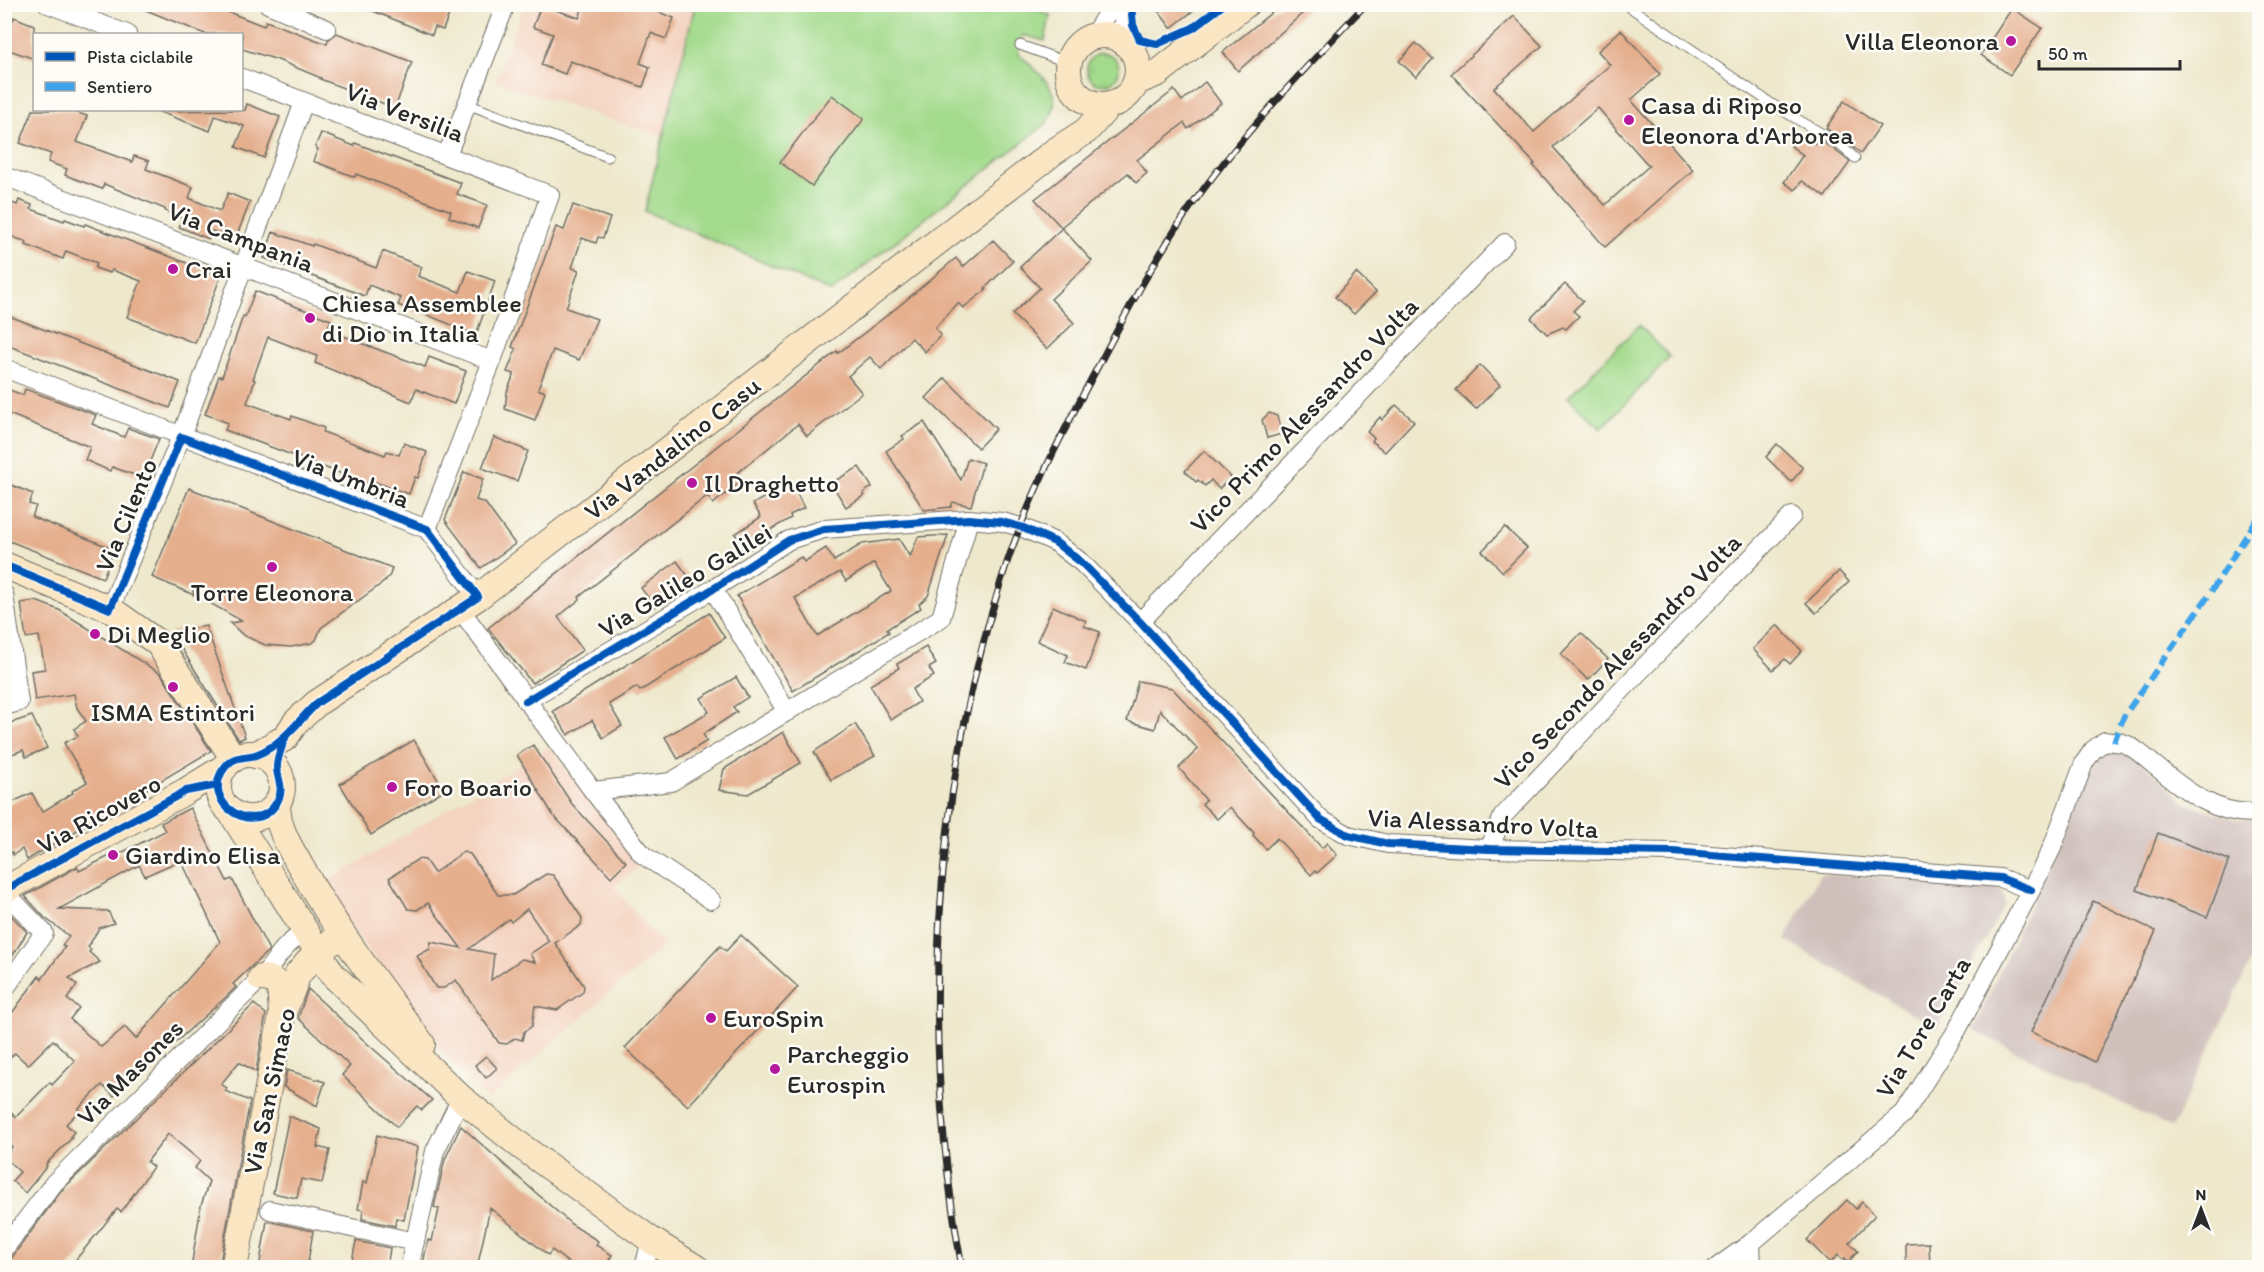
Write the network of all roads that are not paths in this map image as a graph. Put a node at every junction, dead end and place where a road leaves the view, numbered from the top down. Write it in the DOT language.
graph roads {
  1 [pos="48,4"];
  2 [pos="268,4"];
  3 [pos="506,4"];
  4 [pos="1113,4"];
  5 [pos="1124,4"];
  6 [pos="1246,4"];
  7 [pos="1625,4"];
  8 [pos="327,29"];
  9 [pos="124,33"];
  10 [pos="1092,37"];
  11 [pos="1020,45"];
  12 [pos="1129,48"];
  13 [pos="1183,52"];
  14 [pos="1069,63"];
  15 [pos="243,78"];
  16 [pos="1136,82"];
  17 [pos="1074,88"];
  18 [pos="304,102"];
  19 [pos="467,104"];
  20 [pos="1110,104"];
  21 [pos="1056,151"];
  22 [pos="447,155"];
  23 [pos="608,157"];
  24 [pos="1855,158"];
  25 [pos="4,176"];
  26 [pos="1505,243"];
  27 [pos="245,266"];
  28 [pos="492,361"];
  29 [pos="4,368"];
  30 [pos="181,437"];
  31 [pos="1792,516"];
  32 [pos="977,520"];
  33 [pos="427,529"];
  34 [pos="4,565"];
  35 [pos="713,589"];
  36 [pos="4,594"];
  37 [pos="469,603"];
  38 [pos="110,609"];
  39 [pos="1140,622"];
  40 [pos="526,701"];
  41 [pos="12,704"];
  42 [pos="787,711"];
  43 [pos="285,738"];
  44 [pos="233,767"];
  45 [pos="277,769"];
  46 [pos="593,791"];
  47 [pos="277,803"];
  48 [pos="231,812"];
  49 [pos="2259,812"];
  50 [pos="1489,849"];
  51 [pos="2031,890"];
  52 [pos="4,891"];
  53 [pos="711,900"];
  54 [pos="336,925"];
  55 [pos="306,941"];
  56 [pos="261,978"];
  57 [pos="4,990"];
  58 [pos="282,1015"];
  59 [pos="461,1098"];
  60 [pos="270,1210"];
  61 [pos="651,1240"];
  62 [pos="415,1242"];
  63 [pos="1751,1243"];
  64 [pos="4,1249"];
  65 [pos="234,1268"];
  66 [pos="410,1268"];
  67 [pos="644,1268"];
  68 [pos="696,1268"];
  69 [pos="1716,1268"];
  70 [pos="1752,1268"];
  1 -- 9 [label="street"];
  2 -- 8 [label="street"];
  3 -- 19 [label="street"];
  4 -- 10 [label="street"];
  5 -- 12 [label="street"];
  6 -- 13 [label="main road"];
  7 -- 24 [label="lane"];
  10 -- 12 [label="main road"];
  10 -- 14 [label="main road"];
  11 -- 14 [label="lane"];
  12 -- 13 [label="main road"];
  12 -- 16 [label="main road"];
  13 -- 16 [label="main road"];
  14 -- 17 [label="main road"];
  15 -- 18 [label="street, Via Versilia"];
  16 -- 20 [label="main road"];
  17 -- 20 [label="main road"];
  17 -- 21 [label="main road, Via Vandalino Casu"];
  18 -- 22 [label="street, Via Versilia"];
  18 -- 27 [label="street, Via Cilento"];
  19 -- 22 [label="street"];
  19 -- 23 [label="lane"];
  20 -- 21 [label="main road, Via Vandalino Casu"];
  21 -- 37 [label="main road, Via Vandalino Casu"];
  22 -- 28 [label="street, Via Versilia"];
  25 -- 27 [label="street, Via Campania"];
  26 -- 39 [label="street, Vico Primo Alessandro Volta"];
  27 -- 28 [label="street, Via Campania"];
  27 -- 30 [label="street, Via Cilento"];
  28 -- 33 [label="street"];
  29 -- 30 [label="street, Via Umbria"];
  30 -- 33 [label="street, Via Umbria"];
  30 -- 38 [label="street, Via Cilento"];
  31 -- 50 [label="street, Vico Secondo Alessandro Volta"];
  32 -- 35 [label="street, Via Galileo Galilei"];
  32 -- 39 [label="street, Via Alessandro Volta"];
  32 -- 42 [label="street"];
  33 -- 37 [label="street, Via Umbria"];
  34 -- 38 [label="main road"];
  35 -- 40 [label="street, Via Galileo Galilei"];
  35 -- 42 [label="street"];
  36 -- 41 [label="street"];
  37 -- 40 [label="street, Via Umbria"];
  37 -- 43 [label="main road, Via Vandalino Casu"];
  38 -- 44 [label="main road"];
  39 -- 50 [label="street, Via Alessandro Volta"];
  40 -- 46 [label="street, Via Umbria"];
  42 -- 46 [label="street"];
  43 -- 44 [label="main road, Via Vandalino Casu"];
  43 -- 45 [label="main road, Via Vandalino Casu"];
  44 -- 45 [label="main road"];
  44 -- 48 [label="main road"];
  44 -- 52 [label="main road, Via Ricovero"];
  45 -- 47 [label="main road"];
  46 -- 53 [label="street, Via Umbria"];
  47 -- 48 [label="main road"];
  47 -- 54 [label="main road"];
  48 -- 55 [label="main road"];
  49 -- 51 [label="street, Via Tore Carta"];
  50 -- 51 [label="street, Via Alessandro Volta"];
  51 -- 63 [label="street, Via Tore Carta"];
  52 -- 57 [label="street"];
  54 -- 55 [label="main road, Via San Simaco"];
  54 -- 59 [label="main road"];
  55 -- 56 [label="street, Via Masones"];
  55 -- 58 [label="main road, Via San Simaco"];
  55 -- 59 [label="main road"];
  56 -- 58 [label="main road"];
  56 -- 64 [label="street, Via Masones"];
  58 -- 65 [label="main road, Via San Simaco"];
  59 -- 61 [label="main road"];
  59 -- 62 [label="street"];
  60 -- 62 [label="street"];
  61 -- 67 [label="street"];
  61 -- 68 [label="main road"];
  62 -- 66 [label="street"];
  63 -- 69 [label="street, Via Tore Carta"];
  63 -- 70 [label="street"];
}
